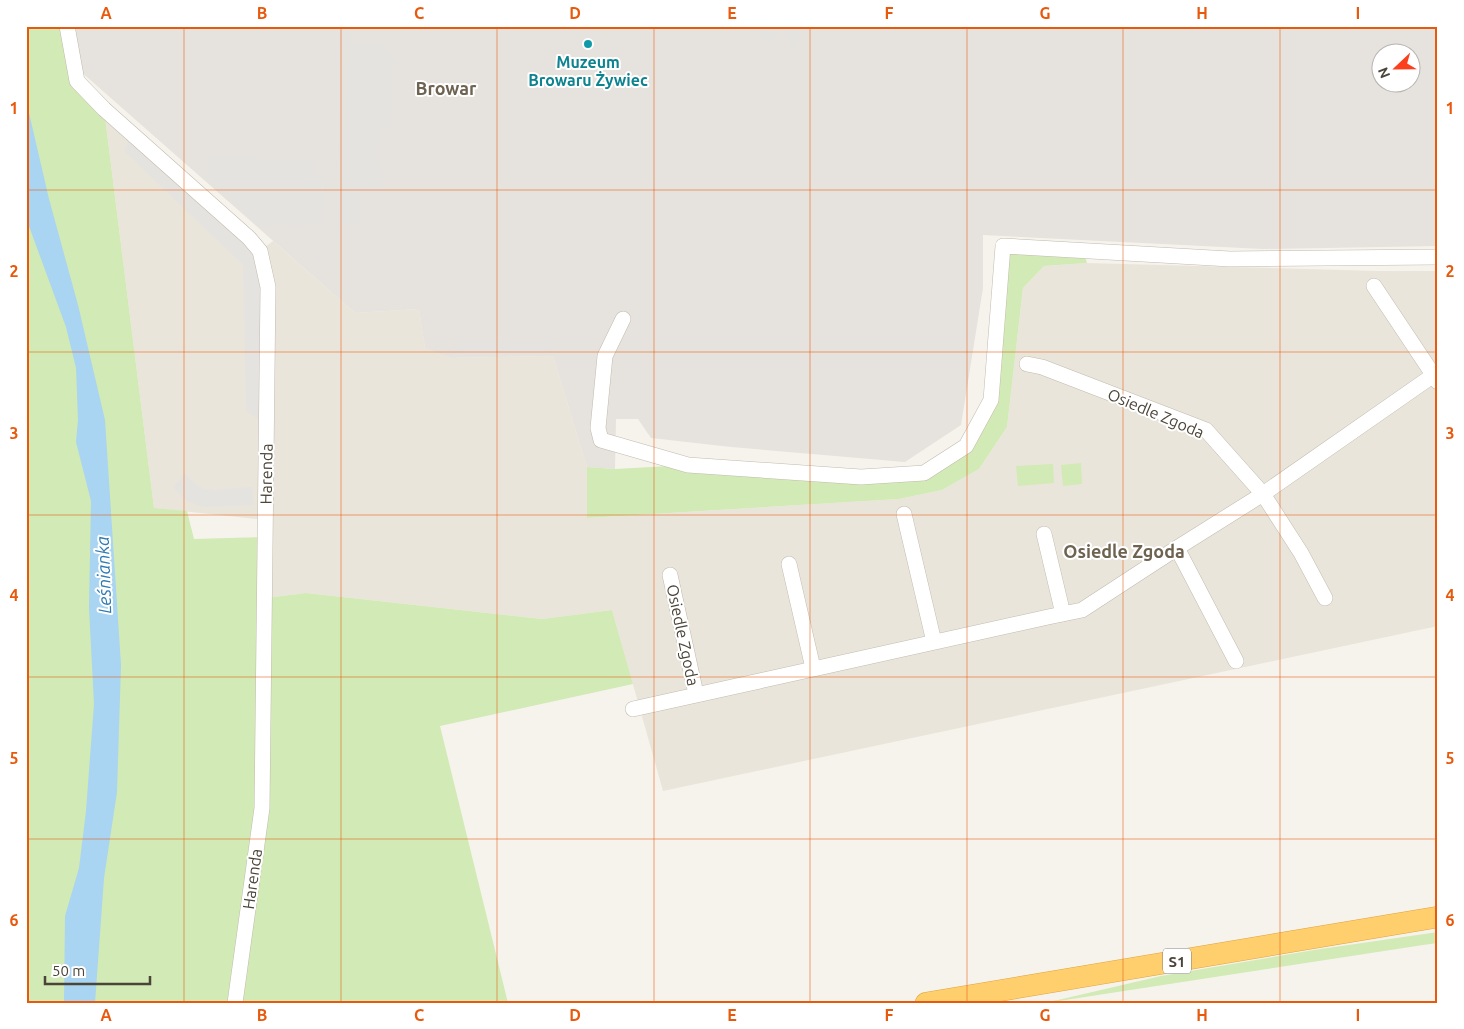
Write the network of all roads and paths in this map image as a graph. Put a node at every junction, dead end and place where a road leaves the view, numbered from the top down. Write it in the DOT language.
graph roads {
  1 [pos="67,26"];
  2 [pos="1438,257"];
  3 [pos="1374,286"];
  4 [pos="624,319"];
  5 [pos="1027,364"];
  6 [pos="1436,377"];
  7 [pos="1263,494"];
  8 [pos="904,514"];
  9 [pos="1044,534"];
  10 [pos="1177,548"];
  11 [pos="789,564"];
  12 [pos="670,575"];
  13 [pos="1325,598"];
  14 [pos="1063,614"];
  15 [pos="934,642"];
  16 [pos="1236,661"];
  17 [pos="813,668"];
  18 [pos="696,694"];
  19 [pos="633,709"];
  20 [pos="1438,918"];
  21 [pos="235,1003"];
  22 [pos="926,1003"];
  1 -- 21 [label="street, Harenda"];
  2 -- 4 [label="street"];
  3 -- 6 [label="street, Osiedle Zgoda"];
  5 -- 7 [label="street, Osiedle Zgoda"];
  6 -- 7 [label="street, Osiedle Zgoda"];
  7 -- 10 [label="street, Osiedle Zgoda"];
  7 -- 13 [label="street, Osiedle Zgoda"];
  8 -- 15 [label="street"];
  9 -- 14 [label="street"];
  10 -- 14 [label="street, Osiedle Zgoda"];
  10 -- 16 [label="street"];
  11 -- 17 [label="street"];
  12 -- 18 [label="street, Osiedle Zgoda"];
  14 -- 15 [label="street, Osiedle Zgoda"];
  15 -- 17 [label="street, Osiedle Zgoda"];
  17 -- 18 [label="street, Osiedle Zgoda"];
  18 -- 19 [label="street, Osiedle Zgoda"];
  20 -- 22 [label="highway, S1"];
}
